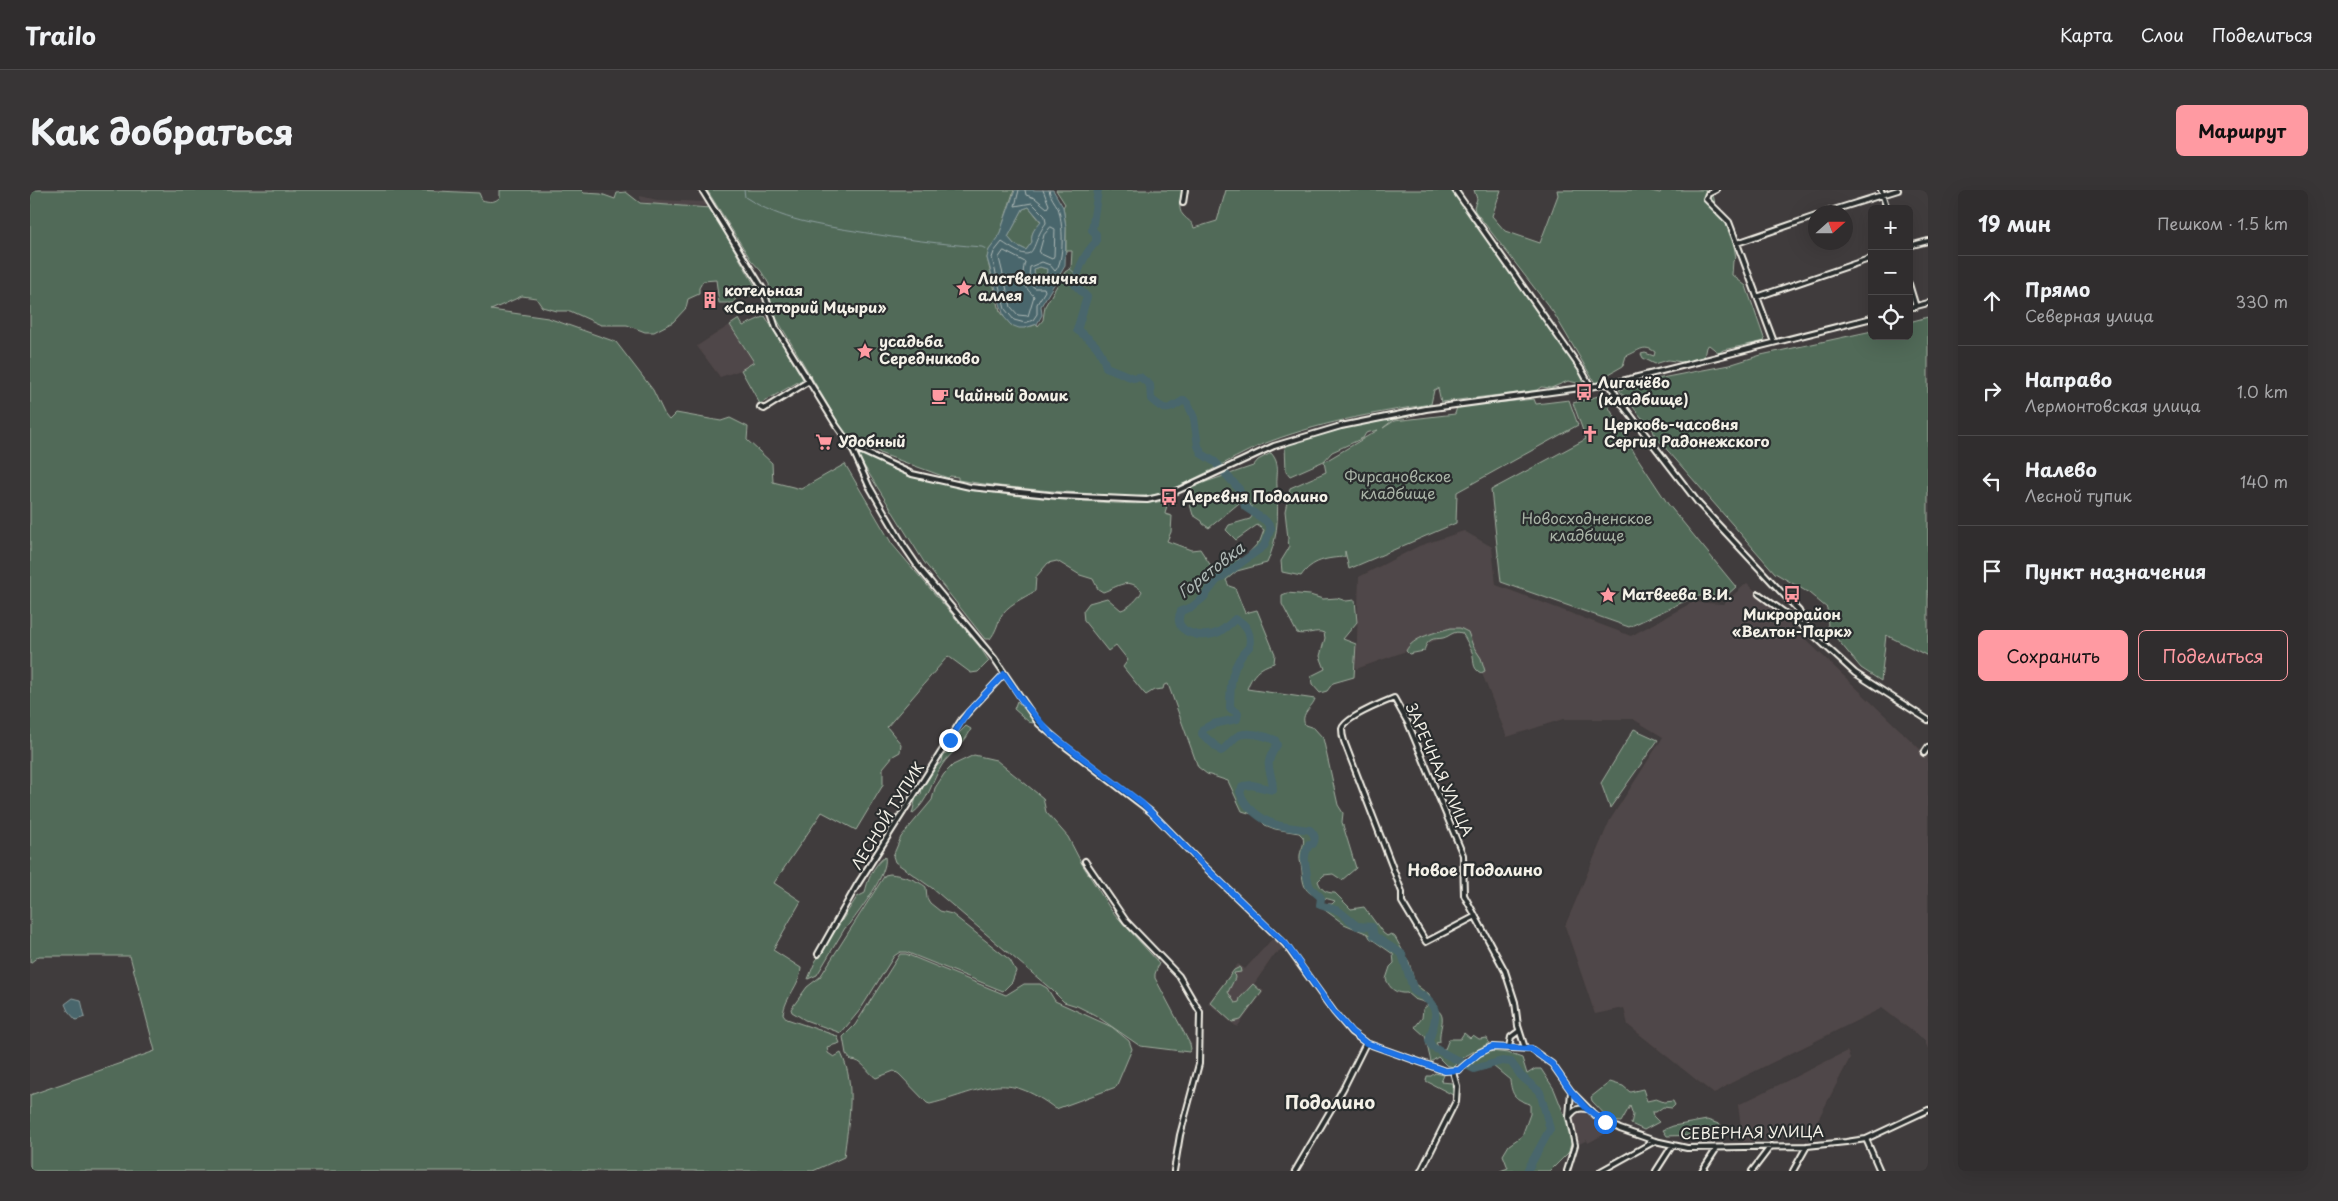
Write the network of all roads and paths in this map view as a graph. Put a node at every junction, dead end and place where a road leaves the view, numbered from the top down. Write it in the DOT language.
graph roads {
  1 [pos="702,190"];
  2 [pos="1185,190"];
  3 [pos="1455,190"];
  4 [pos="1716,190"];
  5 [pos="1898,190"];
  6 [pos="1881,192"];
  7 [pos="1183,203"];
  8 [pos="1846,205"];
  9 [pos="1886,205"];
  10 [pos="1808,219"];
  11 [pos="1928,242"];
  12 [pos="1737,243"];
  13 [pos="1913,245"];
  14 [pos="1868,259"];
  15 [pos="1912,295"];
  16 [pos="1757,296"];
  17 [pos="1928,303"];
  18 [pos="1916,306"];
  19 [pos="1913,307"];
  20 [pos="1868,319"];
  21 [pos="1774,342"];
  22 [pos="809,382"];
  23 [pos="1610,384"];
  24 [pos="1591,387"];
  25 [pos="760,407"];
  26 [pos="851,446"];
  27 [pos="1759,594"];
  28 [pos="1807,629"];
  29 [pos="1004,674"];
  30 [pos="1923,717"];
  31 [pos="1928,720"];
  32 [pos="1928,725"];
  33 [pos="1928,747"];
  34 [pos="1924,753"];
  35 [pos="1085,861"];
  36 [pos="1474,917"];
  37 [pos="818,954"];
  38 [pos="1520,1031"];
  39 [pos="1366,1043"];
  40 [pos="1509,1047"];
  41 [pos="1525,1048"];
  42 [pos="1453,1072"];
  43 [pos="1571,1091"];
  44 [pos="1587,1109"];
  45 [pos="1928,1110"];
  46 [pos="1570,1118"];
  47 [pos="1866,1139"];
  48 [pos="1655,1141"];
  49 [pos="1672,1146"];
  50 [pos="1771,1146"];
  51 [pos="1807,1146"];
  52 [pos="1717,1148"];
  53 [pos="1174,1171"];
  54 [pos="1295,1171"];
  55 [pos="1421,1171"];
  56 [pos="1567,1171"];
  57 [pos="1601,1171"];
  58 [pos="1656,1171"];
  59 [pos="1702,1171"];
  60 [pos="1752,1171"];
  61 [pos="1793,1171"];
  62 [pos="1880,1171"];
  1 -- 22 [label="street"];
  2 -- 7 [label="street"];
  3 -- 24 [label="street"];
  4 -- 12 [label="street"];
  5 -- 6 [label="street"];
  6 -- 8 [label="street"];
  6 -- 9 [label="street"];
  10 -- 12 [label="street"];
  11 -- 13 [label="street"];
  12 -- 16 [label="street"];
  14 -- 16 [label="street"];
  15 -- 18 [label="street"];
  16 -- 21 [label="street"];
  17 -- 18 [label="street"];
  18 -- 19 [label="street"];
  20 -- 21 [label="street"];
  21 -- 23 [label="street"];
  22 -- 25 [label="street"];
  22 -- 26 [label="street"];
  23 -- 24 [label="street"];
  23 -- 28 [label="street"];
  24 -- 26 [label="street"];
  26 -- 29 [label="street"];
  27 -- 28 [label="street"];
  28 -- 30 [label="street"];
  29 -- 37 [label="street, ЛЕСНОЙ ТУПИК"];
  29 -- 39 [label="street"];
  30 -- 31 [label="street"];
  30 -- 32 [label="street"];
  33 -- 34 [label="street"];
  35 -- 53 [label="street"];
  36 -- 36 [label="street, ЗАРЕЧНАЯ УЛИЦА"];
  36 -- 38 [label="street, ЗАРЕЧНАЯ УЛИЦА"];
  38 -- 40 [label="street"];
  38 -- 41 [label="street, ЗАРЕЧНАЯ УЛИЦА"];
  39 -- 42 [label="street"];
  39 -- 54 [label="street"];
  40 -- 41 [label="street, СЕВЕРНАЯ УЛИЦА"];
  40 -- 42 [label="street, СЕВЕРНАЯ УЛИЦА"];
  41 -- 43 [label="street, СЕВЕРНАЯ УЛИЦА"];
  42 -- 55 [label="street"];
  43 -- 44 [label="street, СЕВЕРНАЯ УЛИЦА"];
  43 -- 46 [label="street"];
  44 -- 46 [label="street"];
  44 -- 48 [label="street, СЕВЕРНАЯ УЛИЦА"];
  45 -- 47 [label="street, СЕВЕРНАЯ УЛИЦА"];
  46 -- 56 [label="street"];
  47 -- 51 [label="street, СЕВЕРНАЯ УЛИЦА"];
  47 -- 62 [label="street"];
  48 -- 49 [label="street, СЕВЕРНАЯ УЛИЦА"];
  48 -- 57 [label="street"];
  49 -- 52 [label="street, СЕВЕРНАЯ УЛИЦА"];
  49 -- 58 [label="street"];
  50 -- 51 [label="street, СЕВЕРНАЯ УЛИЦА"];
  50 -- 52 [label="street, СЕВЕРНАЯ УЛИЦА"];
  50 -- 60 [label="street"];
  51 -- 61 [label="street"];
  52 -- 59 [label="street"];
}
